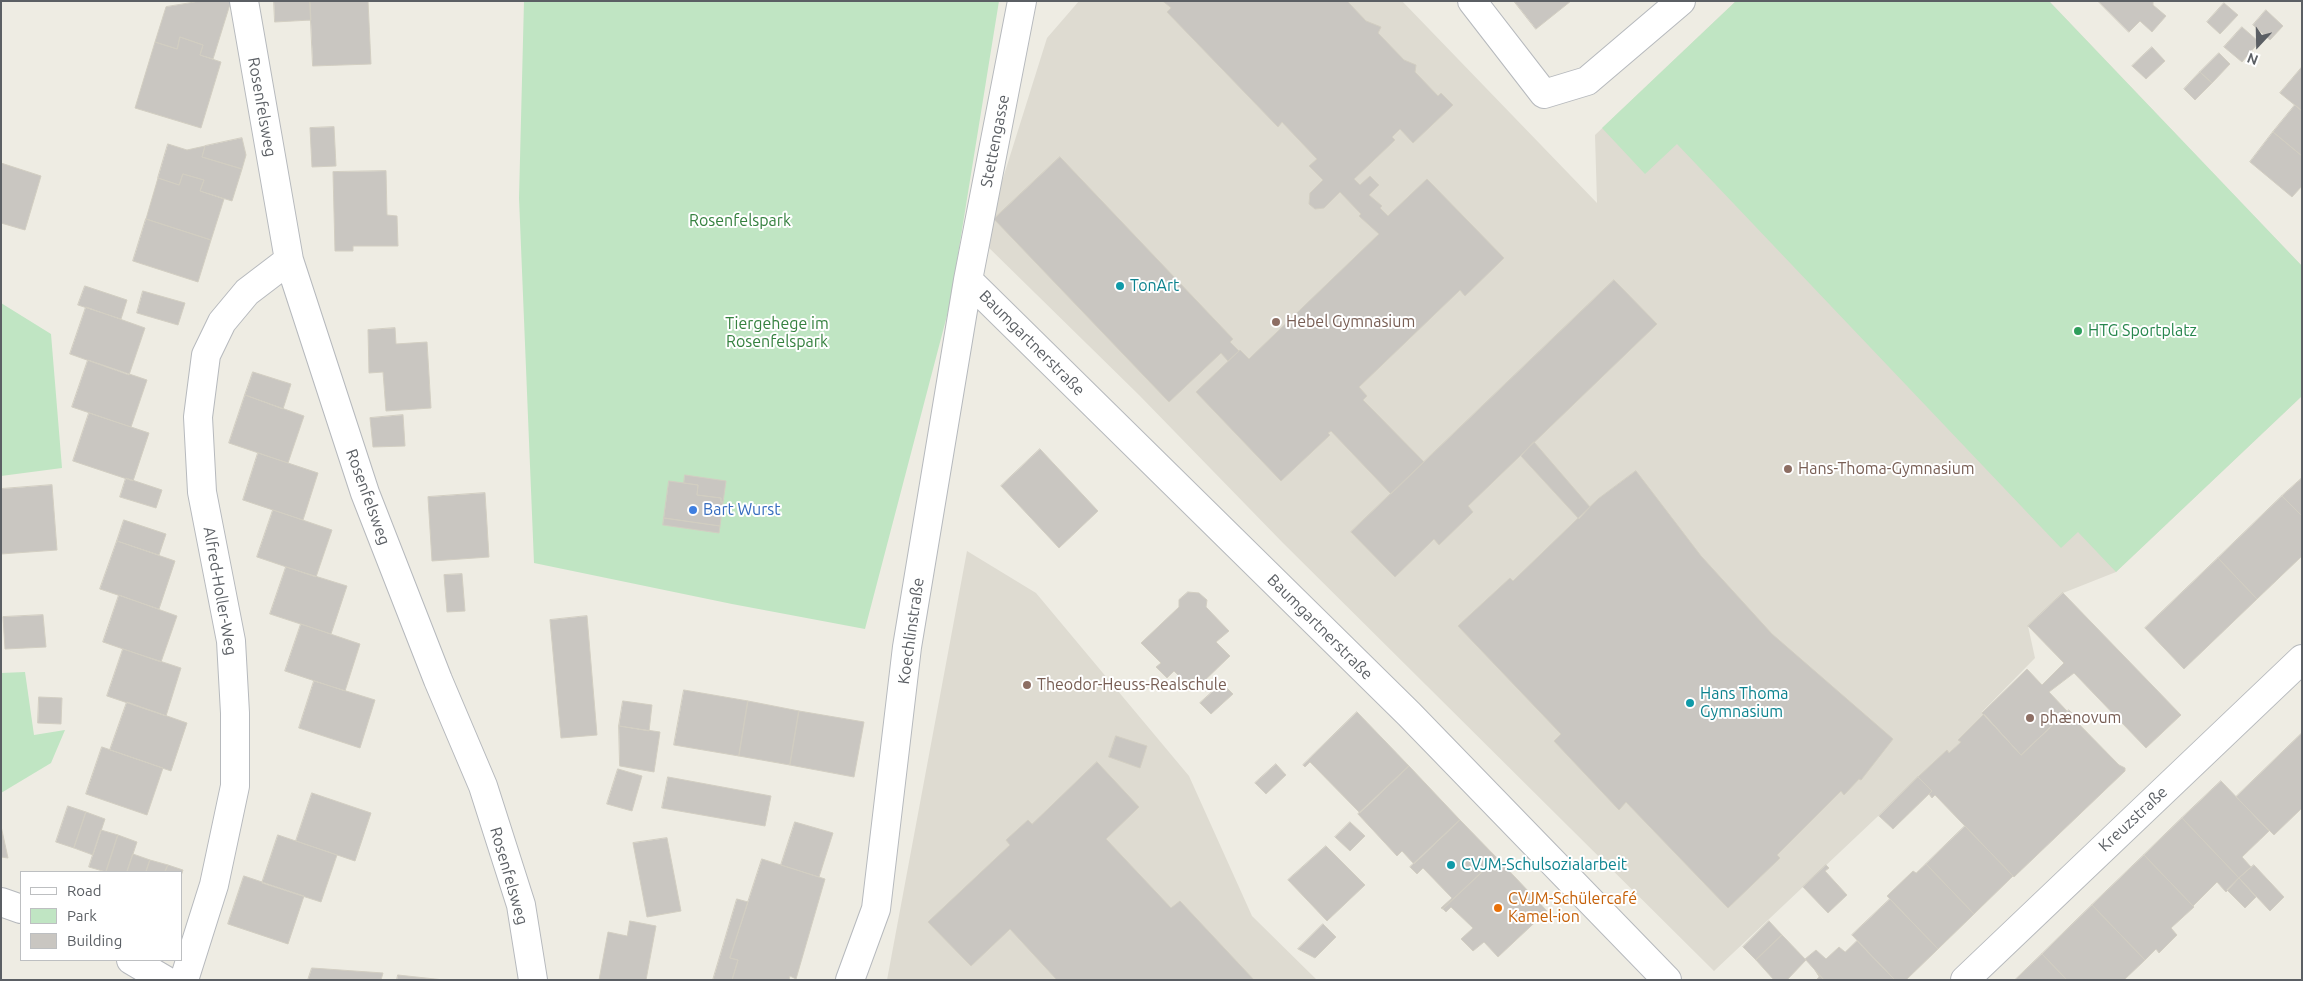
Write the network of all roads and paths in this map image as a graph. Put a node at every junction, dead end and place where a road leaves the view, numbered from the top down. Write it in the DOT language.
graph roads {
  1 [pos="244,1"];
  2 [pos="1022,1"];
  3 [pos="1472,1"];
  4 [pos="1680,1"];
  5 [pos="289,260"];
  6 [pos="968,280"];
  7 [pos="2302,659"];
  8 [pos="1,902"];
  9 [pos="20,909"];
  10 [pos="133,961"];
  11 [pos="164,980"];
  12 [pos="184,980"];
  13 [pos="533,980"];
  14 [pos="850,980"];
  15 [pos="1667,980"];
  16 [pos="1965,980"];
  1 -- 5 [label="street, Rosenfelsweg"];
  2 -- 6 [label="street, Stettengasse"];
  3 -- 4 [label="street"];
  5 -- 12 [label="street, Alfred-Holler-Weg"];
  5 -- 13 [label="street, Rosenfelsweg"];
  6 -- 14 [label="street, Koechlinstraße"];
  6 -- 15 [label="street, Baumgartnerstraße"];
  7 -- 16 [label="street, Kreuzstraße"];
  8 -- 9 [label="street"];
  10 -- 11 [label="street"];
}
